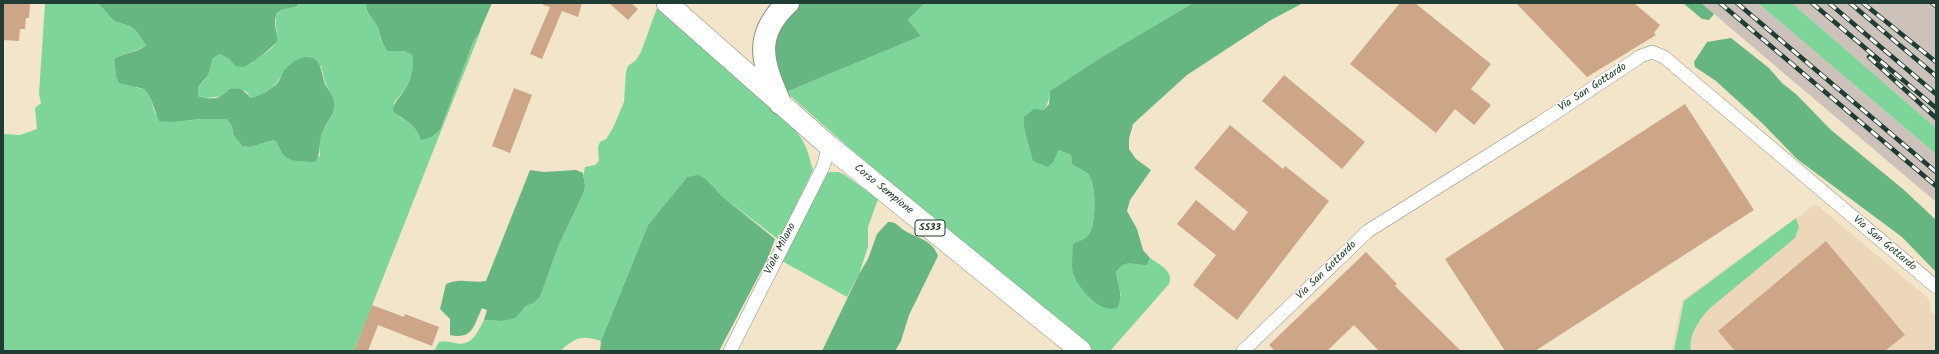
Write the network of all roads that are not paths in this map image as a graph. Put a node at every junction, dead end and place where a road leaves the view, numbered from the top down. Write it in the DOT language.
graph roads {
  1 [pos="667,3"];
  2 [pos="788,3"];
  3 [pos="780,103"];
  4 [pos="829,146"];
  5 [pos="1936,287"];
  6 [pos="730,351"];
  7 [pos="1081,351"];
  8 [pos="1243,351"];
  1 -- 3 [label="main road, SS33"];
  2 -- 3 [label="highway"];
  3 -- 4 [label="main road, Corso Sempione / SS33"];
  4 -- 6 [label="street, Viale Milano"];
  4 -- 7 [label="main road, Corso Sempione / SS33"];
  5 -- 8 [label="street, Via San Gottardo"];
}
